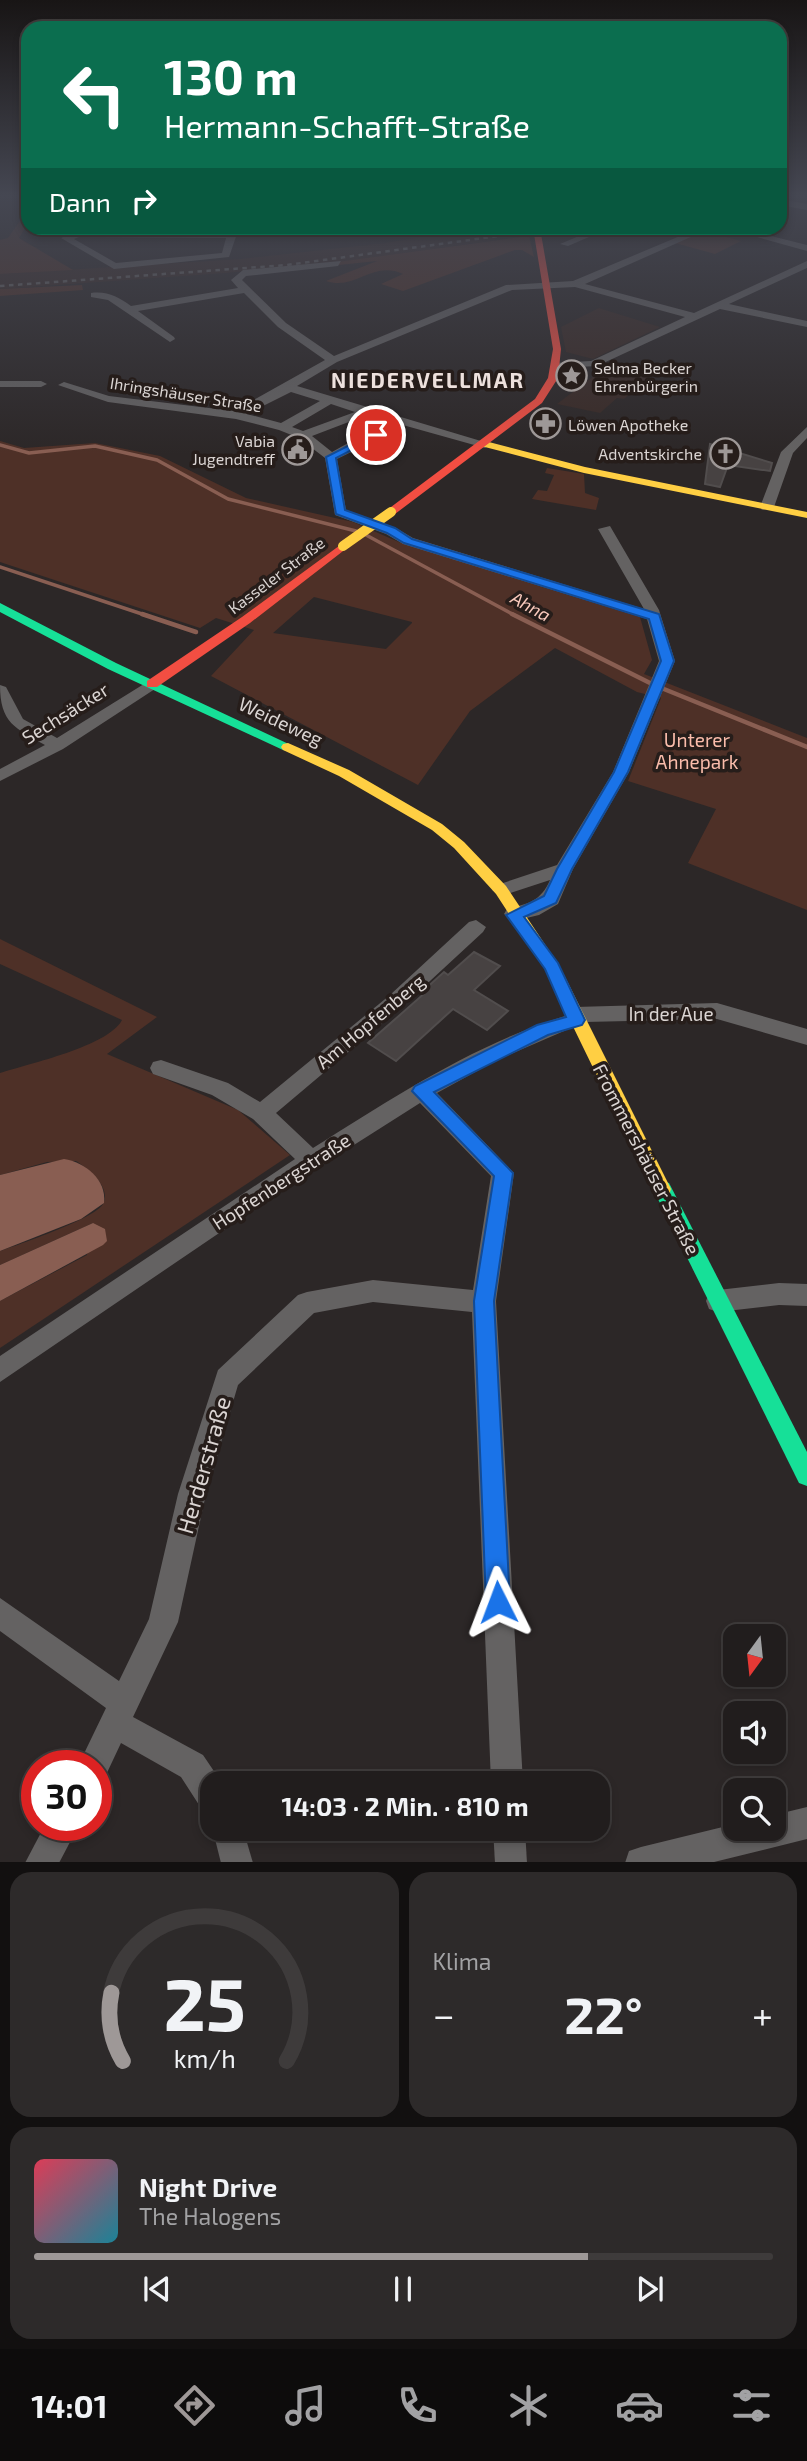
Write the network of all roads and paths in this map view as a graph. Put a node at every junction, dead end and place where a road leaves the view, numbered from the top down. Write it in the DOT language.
graph roads {
  1 [pos="237,281"];
  2 [pos="546,281"];
  3 [pos="582,281"];
  4 [pos="770,281"];
  5 [pos="547,284"];
  6 [pos="575,284"];
  7 [pos="244,290"];
  8 [pos="94,295"];
  9 [pos="718,305"];
  10 [pos="127,310"];
  11 [pos="693,316"];
  12 [pos="807,324"];
  13 [pos="170,340"];
  14 [pos="333,360"];
  15 [pos="557,365"];
  16 [pos="0,370"];
  17 [pos="2,384"];
  18 [pos="41,384"];
  19 [pos="64,385"];
  20 [pos="289,387"];
  21 [pos="330,400"];
  22 [pos="365,412"];
  23 [pos="236,415"];
  24 [pos="283,427"];
  25 [pos="379,431"];
  26 [pos="807,431"];
  27 [pos="303,435"];
  28 [pos="485,444"];
  29 [pos="331,457"];
  30 [pos="767,507"];
  31 [pos="807,515"];
  32 [pos="605,529"];
  33 [pos="0,607"];
  34 [pos="654,617"];
  35 [pos="193,670"];
  36 [pos="662,677"];
  37 [pos="152,684"];
  38 [pos="0,691"];
  39 [pos="652,696"];
  40 [pos="201,708"];
  41 [pos="57,746"];
  42 [pos="0,776"];
  43 [pos="564,869"];
  44 [pos="500,890"];
  45 [pos="514,915"];
  46 [pos="476,927"];
  47 [pos="575,1018"];
  48 [pos="807,1037"];
  49 [pos="161,1068"];
  50 [pos="421,1091"];
  51 [pos="261,1113"];
  52 [pos="311,1160"];
  53 [pos="807,1295"];
  54 [pos="484,1301"];
  55 [pos="718,1301"];
  56 [pos="0,1370"];
  57 [pos="807,1475"];
  58 [pos="0,1613"];
  59 [pos="119,1714"];
  60 [pos="102,1750"];
  61 [pos="506,1771"];
  62 [pos="200,1778"];
  63 [pos="807,1823"];
  64 [pos="53,1841"];
  65 [pos="231,1841"];
  66 [pos="510,1841"];
  67 [pos="42,1862"];
  68 [pos="237,1862"];
  69 [pos="511,1862"];
  70 [pos="644,1862"];
  1 -- 7 [label="street"];
  2 -- 5 [label="main road"];
  3 -- 6 [label="street"];
  4 -- 9 [label="street"];
  5 -- 6 [label="street"];
  5 -- 14 [label="street"];
  5 -- 15 [label="main road"];
  6 -- 11 [label="street"];
  7 -- 10 [label="street"];
  7 -- 14 [label="street"];
  8 -- 10 [label="street"];
  9 -- 11 [label="street"];
  9 -- 12 [label="street"];
  10 -- 13 [label="street"];
  11 -- 15 [label="street"];
  14 -- 20 [label="street"];
  15 -- 28 [label="main road, Kasseler Straße"];
  16 -- 17 [label="street"];
  17 -- 18 [label="street"];
  19 -- 23 [label="street, Ihringshäuser Straße"];
  20 -- 21 [label="street"];
  20 -- 23 [label="street"];
  21 -- 22 [label="street"];
  21 -- 24 [label="street"];
  22 -- 27 [label="street"];
  22 -- 28 [label="street"];
  23 -- 24 [label="street, Ihringshäuser Straße"];
  24 -- 27 [label="street, Ihringshäuser Straße"];
  25 -- 29 [label="street"];
  26 -- 30 [label="street"];
  27 -- 29 [label="street, Ihringshäuser Straße"];
  28 -- 30 [label="main road"];
  28 -- 35 [label="main road, Kasseler Straße, bridge"];
  29 -- 34 [label="street"];
  30 -- 31 [label="main road"];
  32 -- 34 [label="street"];
  33 -- 37 [label="main road, Weideweg"];
  34 -- 36 [label="street"];
  35 -- 37 [label="main road, Kasseler Straße"];
  35 -- 40 [label="main road"];
  36 -- 39 [label="street"];
  37 -- 40 [label="main road, Weideweg"];
  37 -- 41 [label="street, Sechsäcker"];
  38 -- 41 [label="street"];
  39 -- 43 [label="street"];
  40 -- 44 [label="main road, Weideweg"];
  41 -- 42 [label="street, Sechsäcker"];
  43 -- 44 [label="street"];
  43 -- 45 [label="street"];
  44 -- 45 [label="main road, Weideweg"];
  45 -- 47 [label="main road, Frommershäuser Straße"];
  46 -- 51 [label="street, Am Hopfenberg"];
  47 -- 48 [label="street, In der Aue"];
  47 -- 50 [label="street, Hopfenbergstraße"];
  47 -- 55 [label="main road, Frommershäuser Straße"];
  49 -- 51 [label="street"];
  50 -- 52 [label="street, Hopfenbergstraße"];
  50 -- 54 [label="street"];
  51 -- 52 [label="street"];
  52 -- 56 [label="street, Hopfenbergstraße"];
  53 -- 55 [label="street"];
  54 -- 59 [label="street, Herderstraße"];
  54 -- 61 [label="street"];
  55 -- 57 [label="main road, Frommershäuser Straße"];
  58 -- 59 [label="street"];
  59 -- 60 [label="street, Herderstraße"];
  59 -- 62 [label="street"];
  63 -- 70 [label="street"];
  64 -- 67 [label="street"];
  65 -- 68 [label="street"];
  66 -- 69 [label="street"];
}
